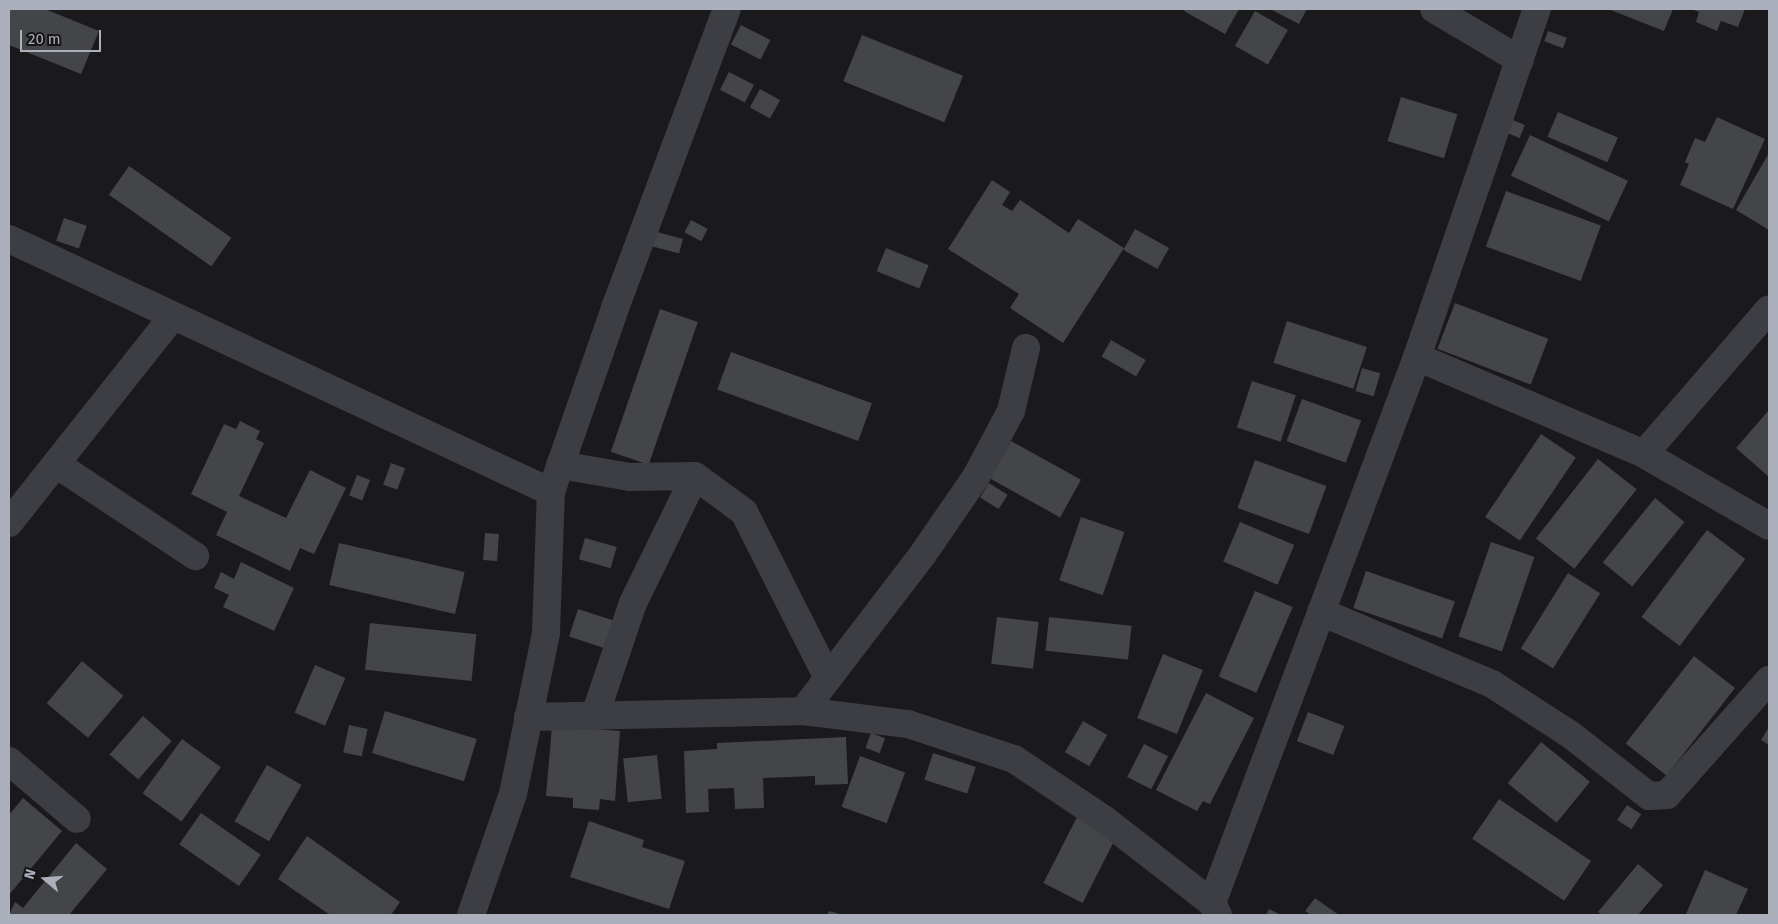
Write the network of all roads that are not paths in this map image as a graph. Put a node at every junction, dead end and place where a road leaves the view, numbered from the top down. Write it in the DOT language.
graph roads {
  1 [pos="727,9"];
  2 [pos="1434,9"];
  3 [pos="1537,9"];
  4 [pos="1520,60"];
  5 [pos="9,239"];
  6 [pos="1769,309"];
  7 [pos="173,316"];
  8 [pos="1026,348"];
  9 [pos="1417,357"];
  10 [pos="1644,454"];
  11 [pos="56,464"];
  12 [pos="560,465"];
  13 [pos="695,476"];
  14 [pos="551,492"];
  15 [pos="9,523"];
  16 [pos="1769,526"];
  17 [pos="195,556"];
  18 [pos="1321,612"];
  19 [pos="828,678"];
  20 [pos="1769,680"];
  21 [pos="803,710"];
  22 [pos="595,715"];
  23 [pos="528,717"];
  24 [pos="9,761"];
  25 [pos="77,819"];
  26 [pos="1215,909"];
  27 [pos="471,915"];
  1 -- 12 [label="street"];
  2 -- 4 [label="street"];
  3 -- 4 [label="street"];
  4 -- 9 [label="street"];
  5 -- 7 [label="street"];
  6 -- 10 [label="street"];
  7 -- 11 [label="street"];
  7 -- 14 [label="street"];
  8 -- 19 [label="street"];
  9 -- 10 [label="street"];
  9 -- 18 [label="street"];
  10 -- 16 [label="street"];
  11 -- 15 [label="street"];
  11 -- 17 [label="street"];
  12 -- 13 [label="street"];
  12 -- 14 [label="street"];
  13 -- 19 [label="street"];
  13 -- 22 [label="street"];
  14 -- 23 [label="street"];
  18 -- 20 [label="street"];
  18 -- 26 [label="street"];
  19 -- 21 [label="street"];
  21 -- 22 [label="street"];
  21 -- 26 [label="street"];
  22 -- 23 [label="street"];
  23 -- 27 [label="street"];
  24 -- 25 [label="street"];
}
